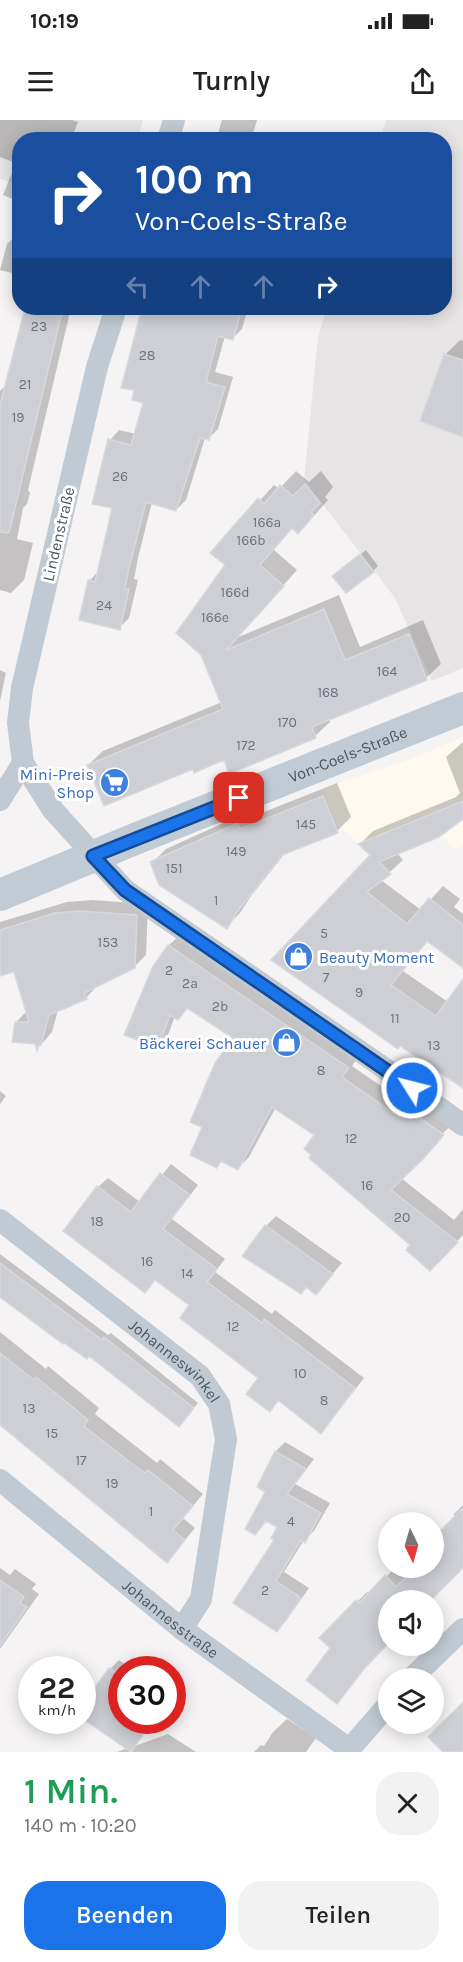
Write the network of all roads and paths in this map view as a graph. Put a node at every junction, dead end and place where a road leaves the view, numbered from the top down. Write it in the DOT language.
graph roads {
  1 [pos="114,315"];
  2 [pos="463,708"];
  3 [pos="23,763"];
  4 [pos="0,800"];
  5 [pos="93,856"];
  6 [pos="0,896"];
  7 [pos="463,1125"];
  8 [pos="0,1220"];
  9 [pos="0,1480"];
  10 [pos="182,1629"];
  11 [pos="463,1629"];
  12 [pos="422,1668"];
  13 [pos="378,1716"];
  14 [pos="348,1750"];
  1 -- 3 [label="street, Lindenstraße"];
  2 -- 5 [label="main road, Von-Coels-Straße"];
  3 -- 4 [label="street"];
  3 -- 5 [label="street, Lindenstraße"];
  5 -- 6 [label="main road, Von-Coels-Straße"];
  5 -- 7 [label="street, Lindenstraße"];
  8 -- 10 [label="street, Johanneswinkel"];
  9 -- 10 [label="street, Johannesstraße"];
  10 -- 14 [label="street, Johannesstraße"];
  11 -- 12 [label="street"];
  13 -- 14 [label="street"];
}
